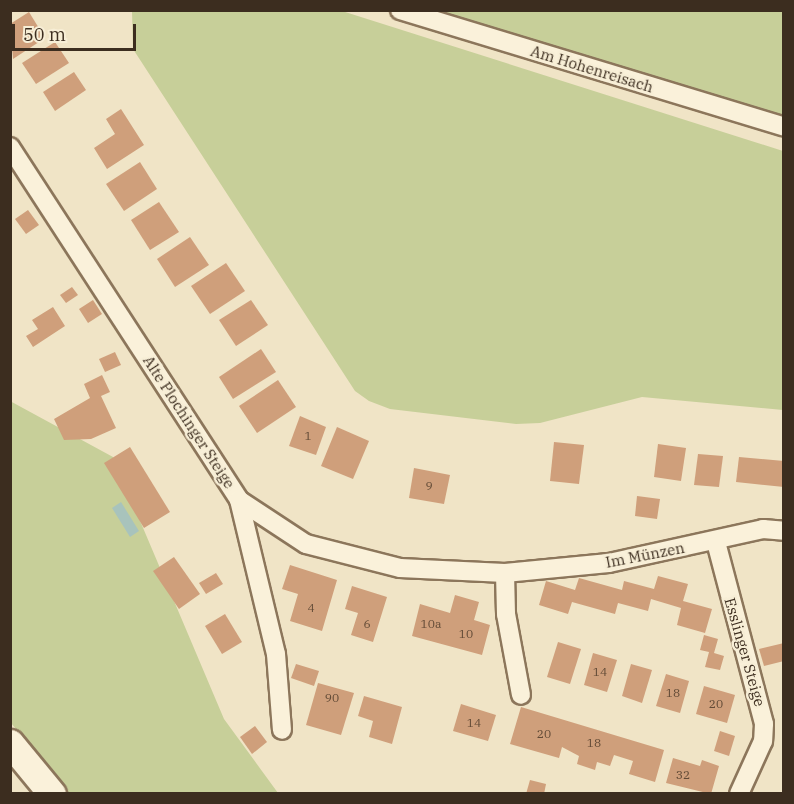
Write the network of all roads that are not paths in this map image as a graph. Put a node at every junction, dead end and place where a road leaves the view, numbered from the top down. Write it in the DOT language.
graph roads {
  1 [pos="400,10"];
  2 [pos="783,127"];
  3 [pos="10,147"];
  4 [pos="239,500"];
  5 [pos="783,531"];
  6 [pos="716,542"];
  7 [pos="505,573"];
  8 [pos="521,696"];
  9 [pos="282,730"];
  10 [pos="10,743"];
  11 [pos="52,794"];
  12 [pos="739,794"];
  1 -- 2 [label="street, Am Hohenreisach"];
  3 -- 4 [label="street, Alte Plochinger Steige"];
  4 -- 7 [label="street, Im Münzen"];
  4 -- 9 [label="street, Alte Plochinger Steige"];
  5 -- 6 [label="street, Im Münzen"];
  6 -- 7 [label="street, Im Münzen"];
  6 -- 12 [label="street, Esslinger Steige"];
  7 -- 8 [label="street"];
  10 -- 11 [label="main road"];
}
